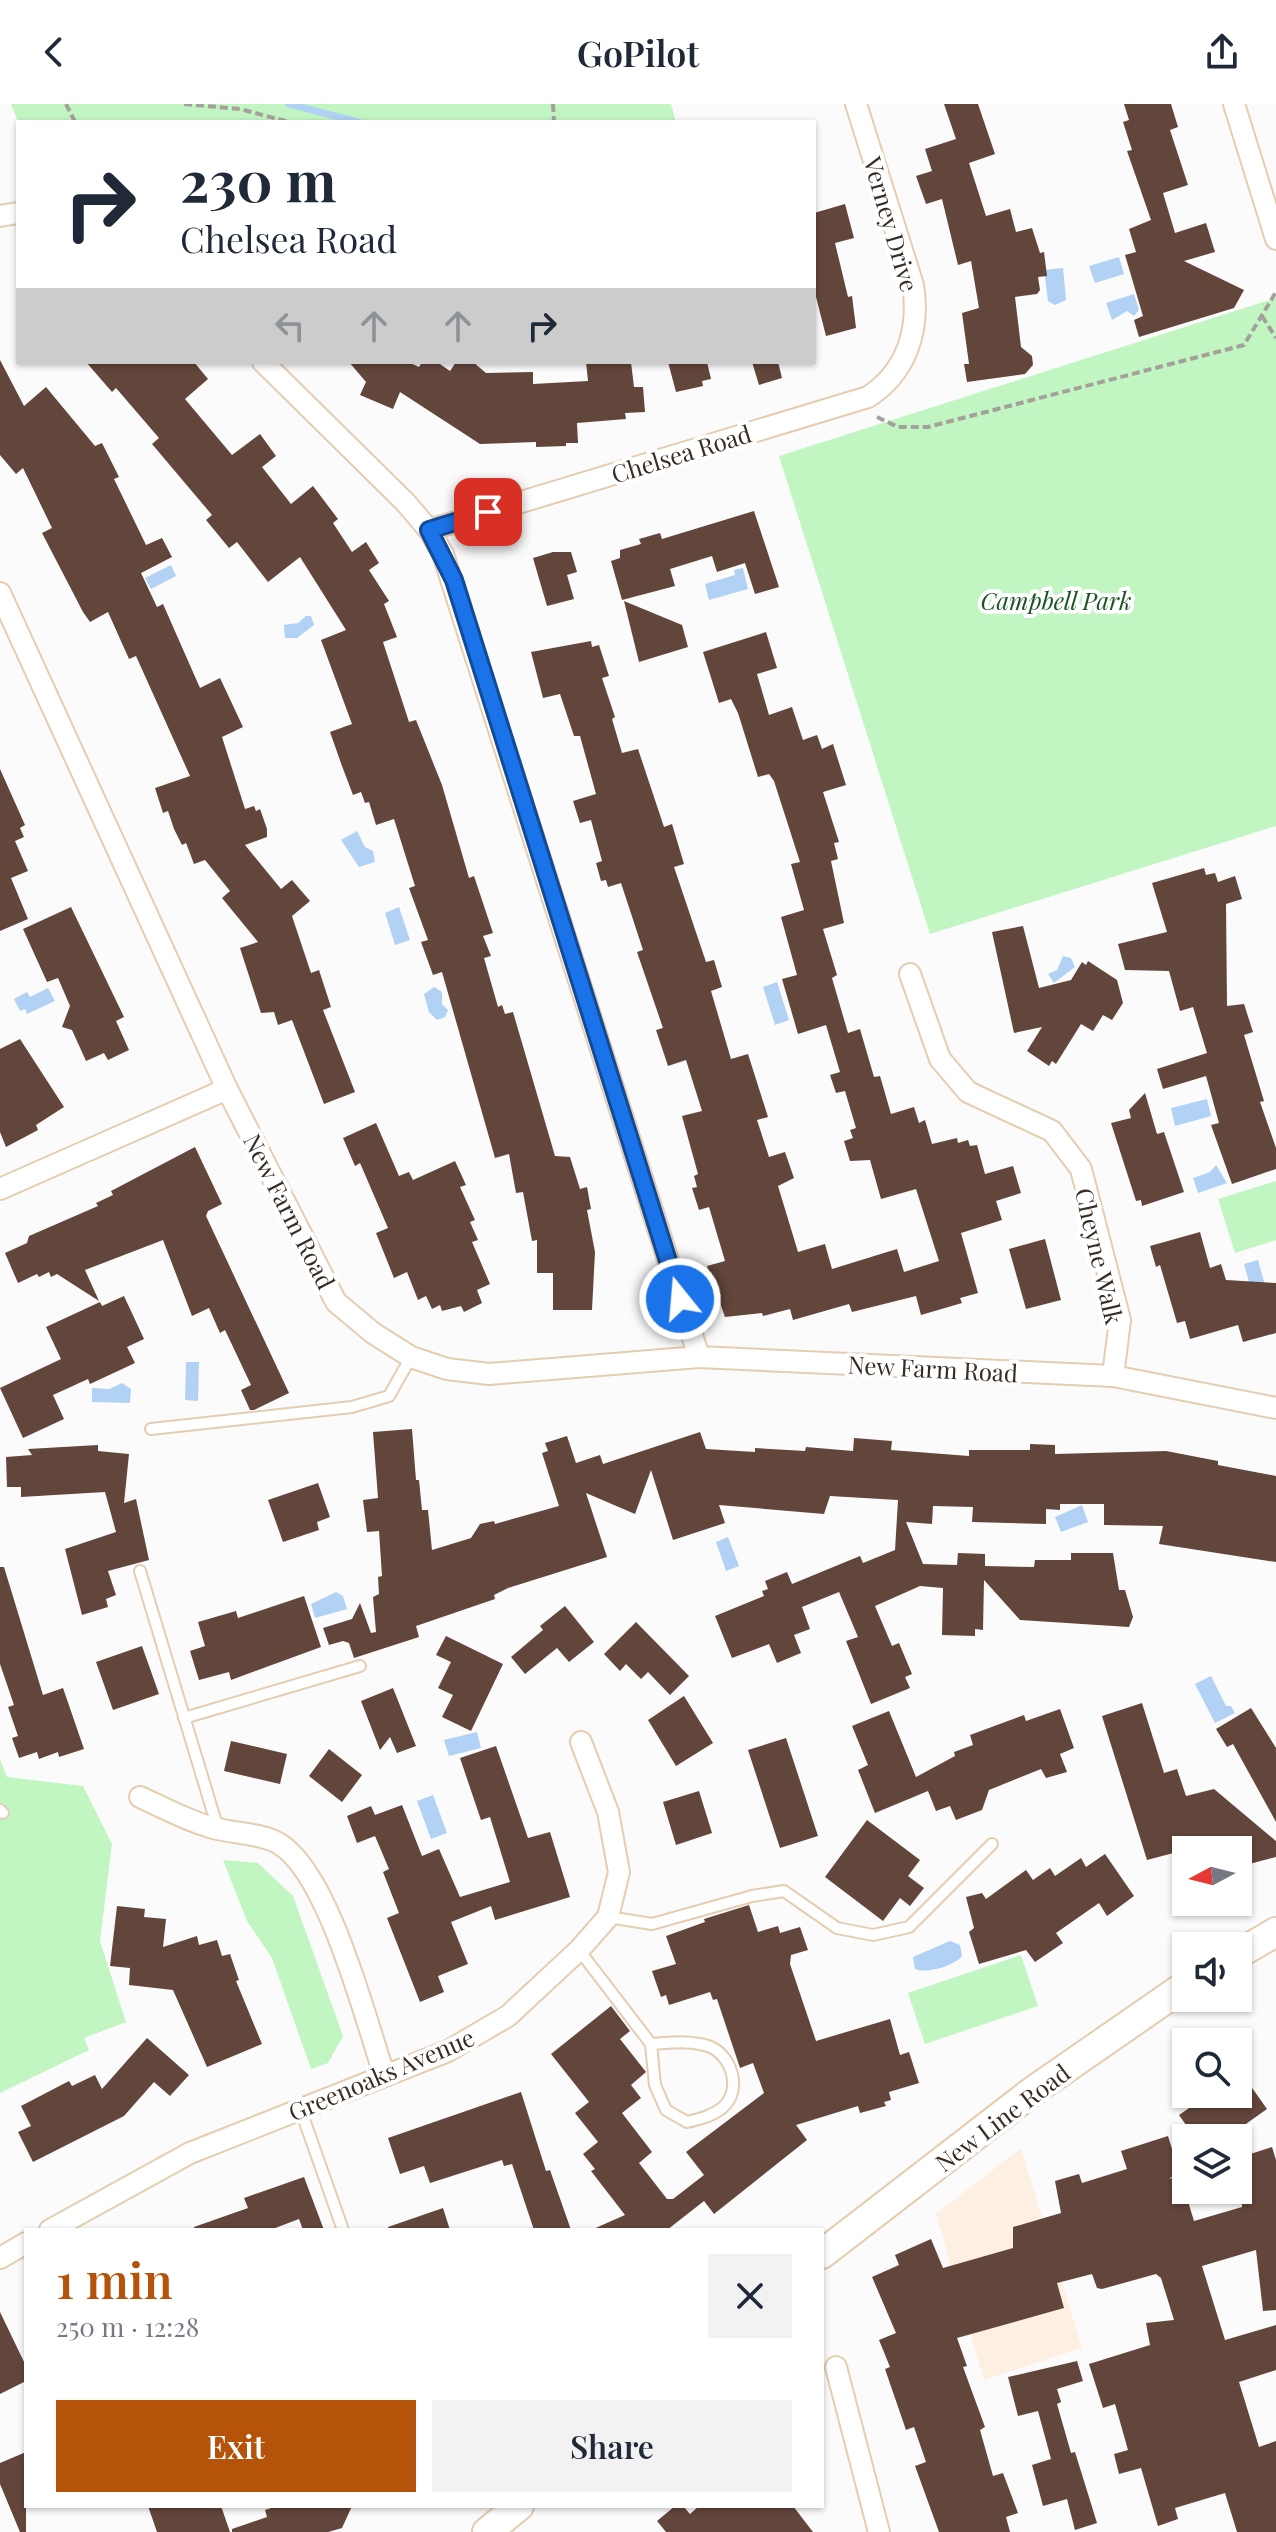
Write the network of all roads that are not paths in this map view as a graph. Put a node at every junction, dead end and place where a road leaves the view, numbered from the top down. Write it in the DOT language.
graph roads {
  1 [pos="856,104"];
  2 [pos="1234,104"];
  3 [pos="1276,239"];
  4 [pos="909,345"];
  5 [pos="265,364"];
  6 [pos="429,530"];
  7 [pos="0,593"];
  8 [pos="910,974"];
  9 [pos="227,1089"];
  10 [pos="0,1189"];
  11 [pos="411,1357"];
  12 [pos="699,1357"];
  13 [pos="1113,1376"];
  14 [pos="1276,1408"];
  15 [pos="151,1429"];
  16 [pos="140,1571"];
  17 [pos="360,1666"];
  18 [pos="184,1718"];
  19 [pos="581,1742"];
  20 [pos="140,1797"];
  21 [pos="218,1829"];
  22 [pos="992,1844"];
  23 [pos="608,1917"];
  24 [pos="1276,1932"];
  25 [pos="1252,1946"];
  26 [pos="579,1950"];
  27 [pos="1172,1995"];
  28 [pos="651,2044"];
  29 [pos="384,2074"];
  30 [pos="300,2108"];
  31 [pos="54,2228"];
  32 [pos="342,2228"];
  33 [pos="24,2244"];
  34 [pos="824,2252"];
  35 [pos="0,2258"];
  36 [pos="836,2367"];
  37 [pos="517,2508"];
  38 [pos="487,2532"];
  39 [pos="879,2532"];
  1 -- 4 [label="street, Verney Drive"];
  2 -- 3 [label="street"];
  4 -- 6 [label="street, Chelsea Road"];
  5 -- 6 [label="street"];
  6 -- 12 [label="street"];
  7 -- 9 [label="street, New Farm Road"];
  8 -- 13 [label="street, Cheyne Walk"];
  9 -- 10 [label="street"];
  9 -- 11 [label="street, New Farm Road"];
  11 -- 12 [label="street, New Farm Road"];
  11 -- 15 [label="lane"];
  12 -- 13 [label="street, New Farm Road"];
  13 -- 14 [label="street, New Farm Road"];
  16 -- 18 [label="lane"];
  17 -- 18 [label="lane"];
  18 -- 21 [label="lane"];
  19 -- 23 [label="street, Greenoaks Avenue"];
  20 -- 21 [label="street"];
  21 -- 29 [label="street"];
  22 -- 23 [label="lane"];
  23 -- 26 [label="street, Greenoaks Avenue"];
  24 -- 25 [label="main road"];
  26 -- 28 [label="lane"];
  26 -- 29 [label="street, Greenoaks Avenue"];
  27 -- 34 [label="main road, New Line Road"];
  28 -- 28 [label="lane"];
  29 -- 30 [label="street, Greenoaks Avenue"];
  30 -- 31 [label="street, Greenoaks Avenue"];
  30 -- 32 [label="lane"];
  33 -- 35 [label="street"];
  36 -- 39 [label="street"];
  37 -- 38 [label="main road"];
}
